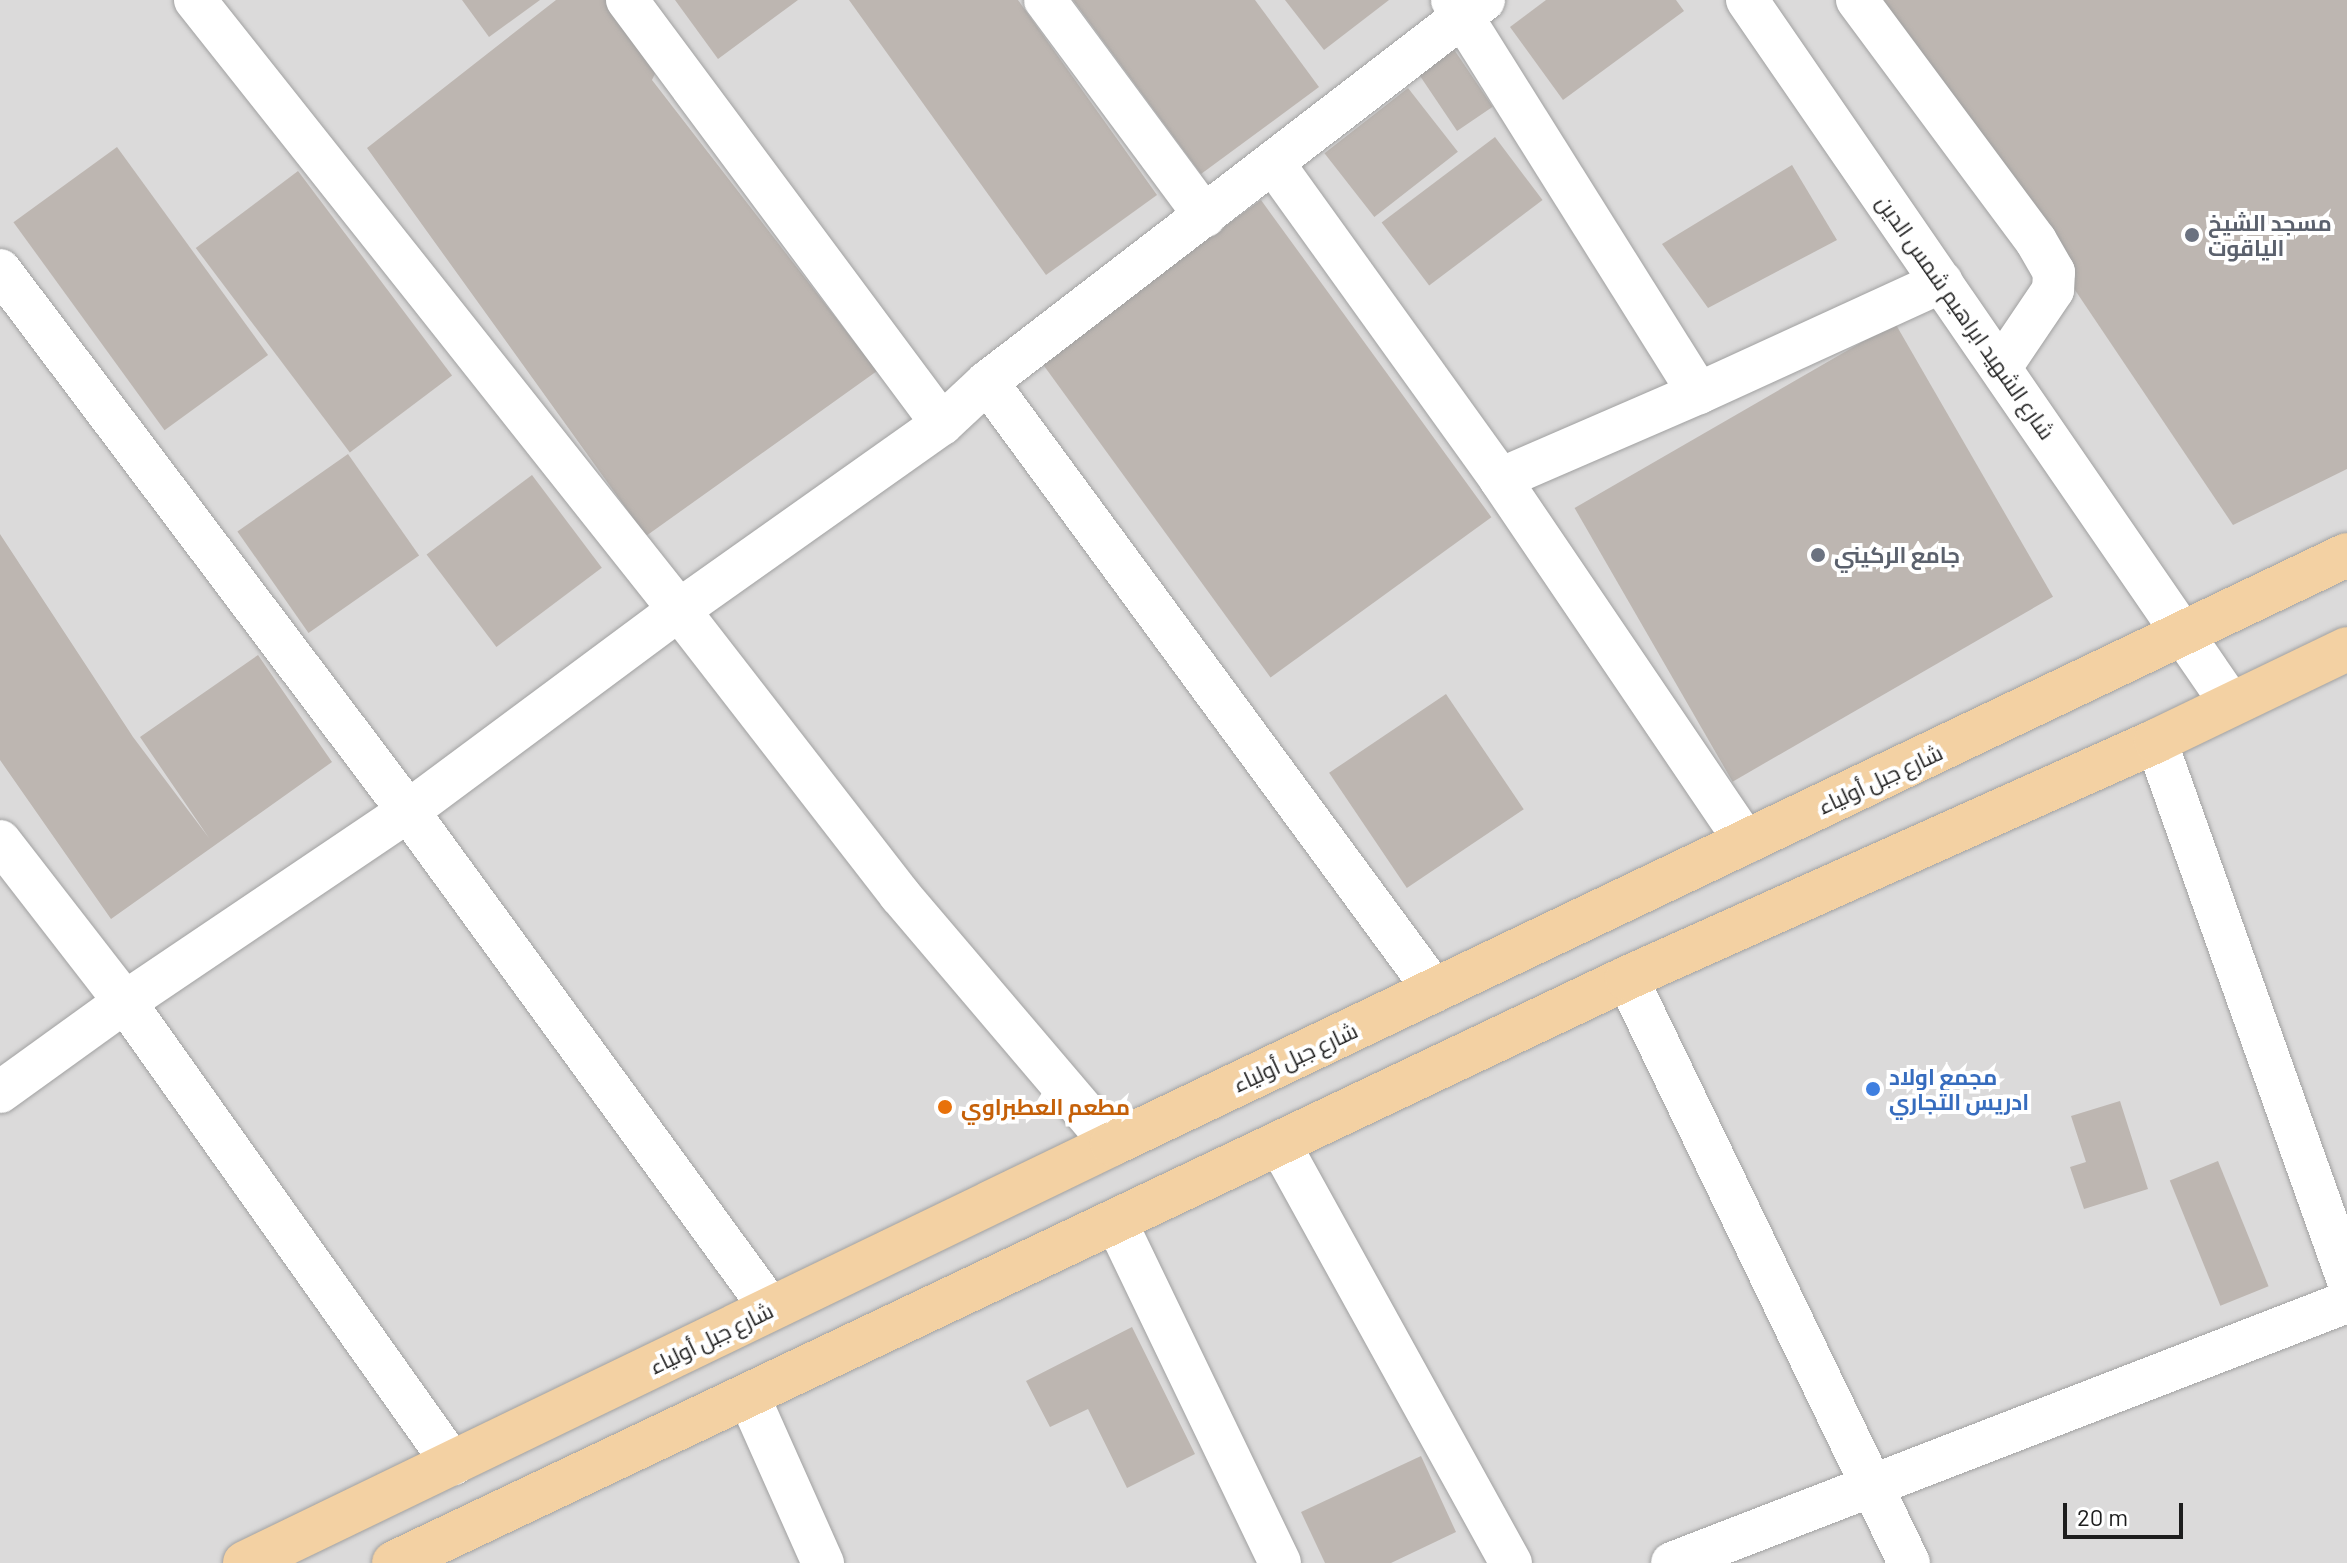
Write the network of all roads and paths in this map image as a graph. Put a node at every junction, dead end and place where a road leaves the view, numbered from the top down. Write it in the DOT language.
graph roads {
  1 [pos="195,0"];
  2 [pos="627,0"];
  3 [pos="1045,0"];
  4 [pos="1747,0"];
  5 [pos="1857,0"];
  6 [pos="1466,6"];
  7 [pos="1274,164"];
  8 [pos="1205,216"];
  9 [pos="0,270"];
  10 [pos="1942,282"];
  11 [pos="2001,367"];
  12 [pos="987,382"];
  13 [pos="1699,393"];
  14 [pos="942,424"];
  15 [pos="1500,479"];
  16 [pos="2347,555"];
  17 [pos="679,610"];
  18 [pos="2186,633"];
  19 [pos="2347,649"];
  20 [pos="2231,704"];
  21 [pos="2156,741"];
  22 [pos="408,811"];
  23 [pos="0,841"];
  24 [pos="1746,843"];
  25 [pos="1627,978"];
  26 [pos="1435,991"];
  27 [pos="125,1002"];
  28 [pos="0,1092"];
  29 [pos="1279,1143"];
  30 [pos="1112,1144"];
  31 [pos="1116,1222"];
  32 [pos="2347,1278"];
  33 [pos="2347,1302"];
  34 [pos="771,1309"];
  35 [pos="749,1397"];
  36 [pos="453,1464"];
  37 [pos="1871,1487"];
  38 [pos="245,1563"];
  39 [pos="394,1563"];
  40 [pos="823,1563"];
  41 [pos="1280,1563"];
  42 [pos="1511,1563"];
  43 [pos="1672,1563"];
  44 [pos="1909,1563"];
  1 -- 17 [label="street"];
  2 -- 14 [label="street"];
  3 -- 8 [label="street"];
  4 -- 10 [label="street, شارع الشهيد ابراهيم شمس الدين"];
  5 -- 11 [label="street"];
  6 -- 7 [label="street"];
  6 -- 13 [label="street"];
  7 -- 8 [label="street"];
  7 -- 15 [label="street"];
  8 -- 12 [label="street"];
  9 -- 22 [label="street"];
  10 -- 11 [label="street, شارع الشهيد ابراهيم شمس الدين"];
  10 -- 13 [label="street"];
  11 -- 18 [label="street, شارع الشهيد ابراهيم شمس الدين"];
  12 -- 14 [label="street"];
  12 -- 26 [label="street"];
  13 -- 15 [label="street"];
  14 -- 17 [label="street"];
  15 -- 24 [label="street"];
  16 -- 18 [label="main road, شارع جبل أولياء"];
  17 -- 22 [label="street"];
  17 -- 30 [label="street"];
  18 -- 20 [label="street, شارع الشهيد ابراهيم شمس الدين"];
  18 -- 24 [label="main road, شارع جبل أولياء"];
  19 -- 20 [label="main road"];
  20 -- 21 [label="main road"];
  21 -- 25 [label="main road"];
  21 -- 32 [label="street"];
  22 -- 27 [label="street"];
  22 -- 34 [label="street"];
  23 -- 27 [label="street"];
  24 -- 26 [label="main road, شارع جبل أولياء"];
  25 -- 29 [label="main road"];
  25 -- 37 [label="street"];
  26 -- 30 [label="main road, شارع جبل أولياء"];
  27 -- 28 [label="street"];
  27 -- 36 [label="street"];
  29 -- 31 [label="main road"];
  29 -- 42 [label="street"];
  30 -- 34 [label="main road, شارع جبل أولياء"];
  31 -- 35 [label="main road"];
  31 -- 41 [label="street"];
  33 -- 37 [label="street"];
  34 -- 36 [label="main road, شارع جبل أولياء"];
  35 -- 39 [label="main road"];
  35 -- 40 [label="street"];
  36 -- 38 [label="main road, شارع جبل أولياء"];
  37 -- 43 [label="street"];
  37 -- 44 [label="street"];
}
